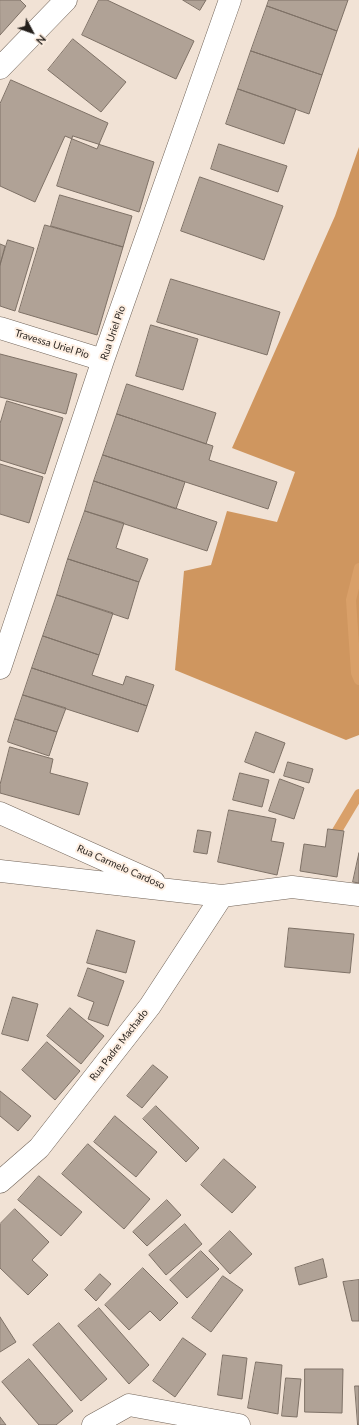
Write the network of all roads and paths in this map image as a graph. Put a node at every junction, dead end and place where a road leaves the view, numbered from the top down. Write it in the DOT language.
graph roads {
  1 [pos="66,0"];
  2 [pos="230,0"];
  3 [pos="0,68"];
  4 [pos="0,328"];
  5 [pos="103,360"];
  6 [pos="0,668"];
  7 [pos="0,813"];
  8 [pos="0,871"];
  9 [pos="172,890"];
  10 [pos="359,895"];
  11 [pos="222,896"];
  12 [pos="0,1182"];
  13 [pos="93,1425"];
  14 [pos="239,1425"];
  1 -- 3 [label="street"];
  2 -- 5 [label="street, Rua Uriel Pio"];
  4 -- 5 [label="street, Travessa Uriel Pio"];
  5 -- 6 [label="street, Rua Uriel Pio"];
  7 -- 9 [label="street, Rua Carmelo Cardoso"];
  8 -- 9 [label="street, Rua Carmelo Cardoso"];
  9 -- 11 [label="street"];
  10 -- 11 [label="street"];
  11 -- 12 [label="street, Rua Padre Machado"];
  13 -- 14 [label="street"];
}
